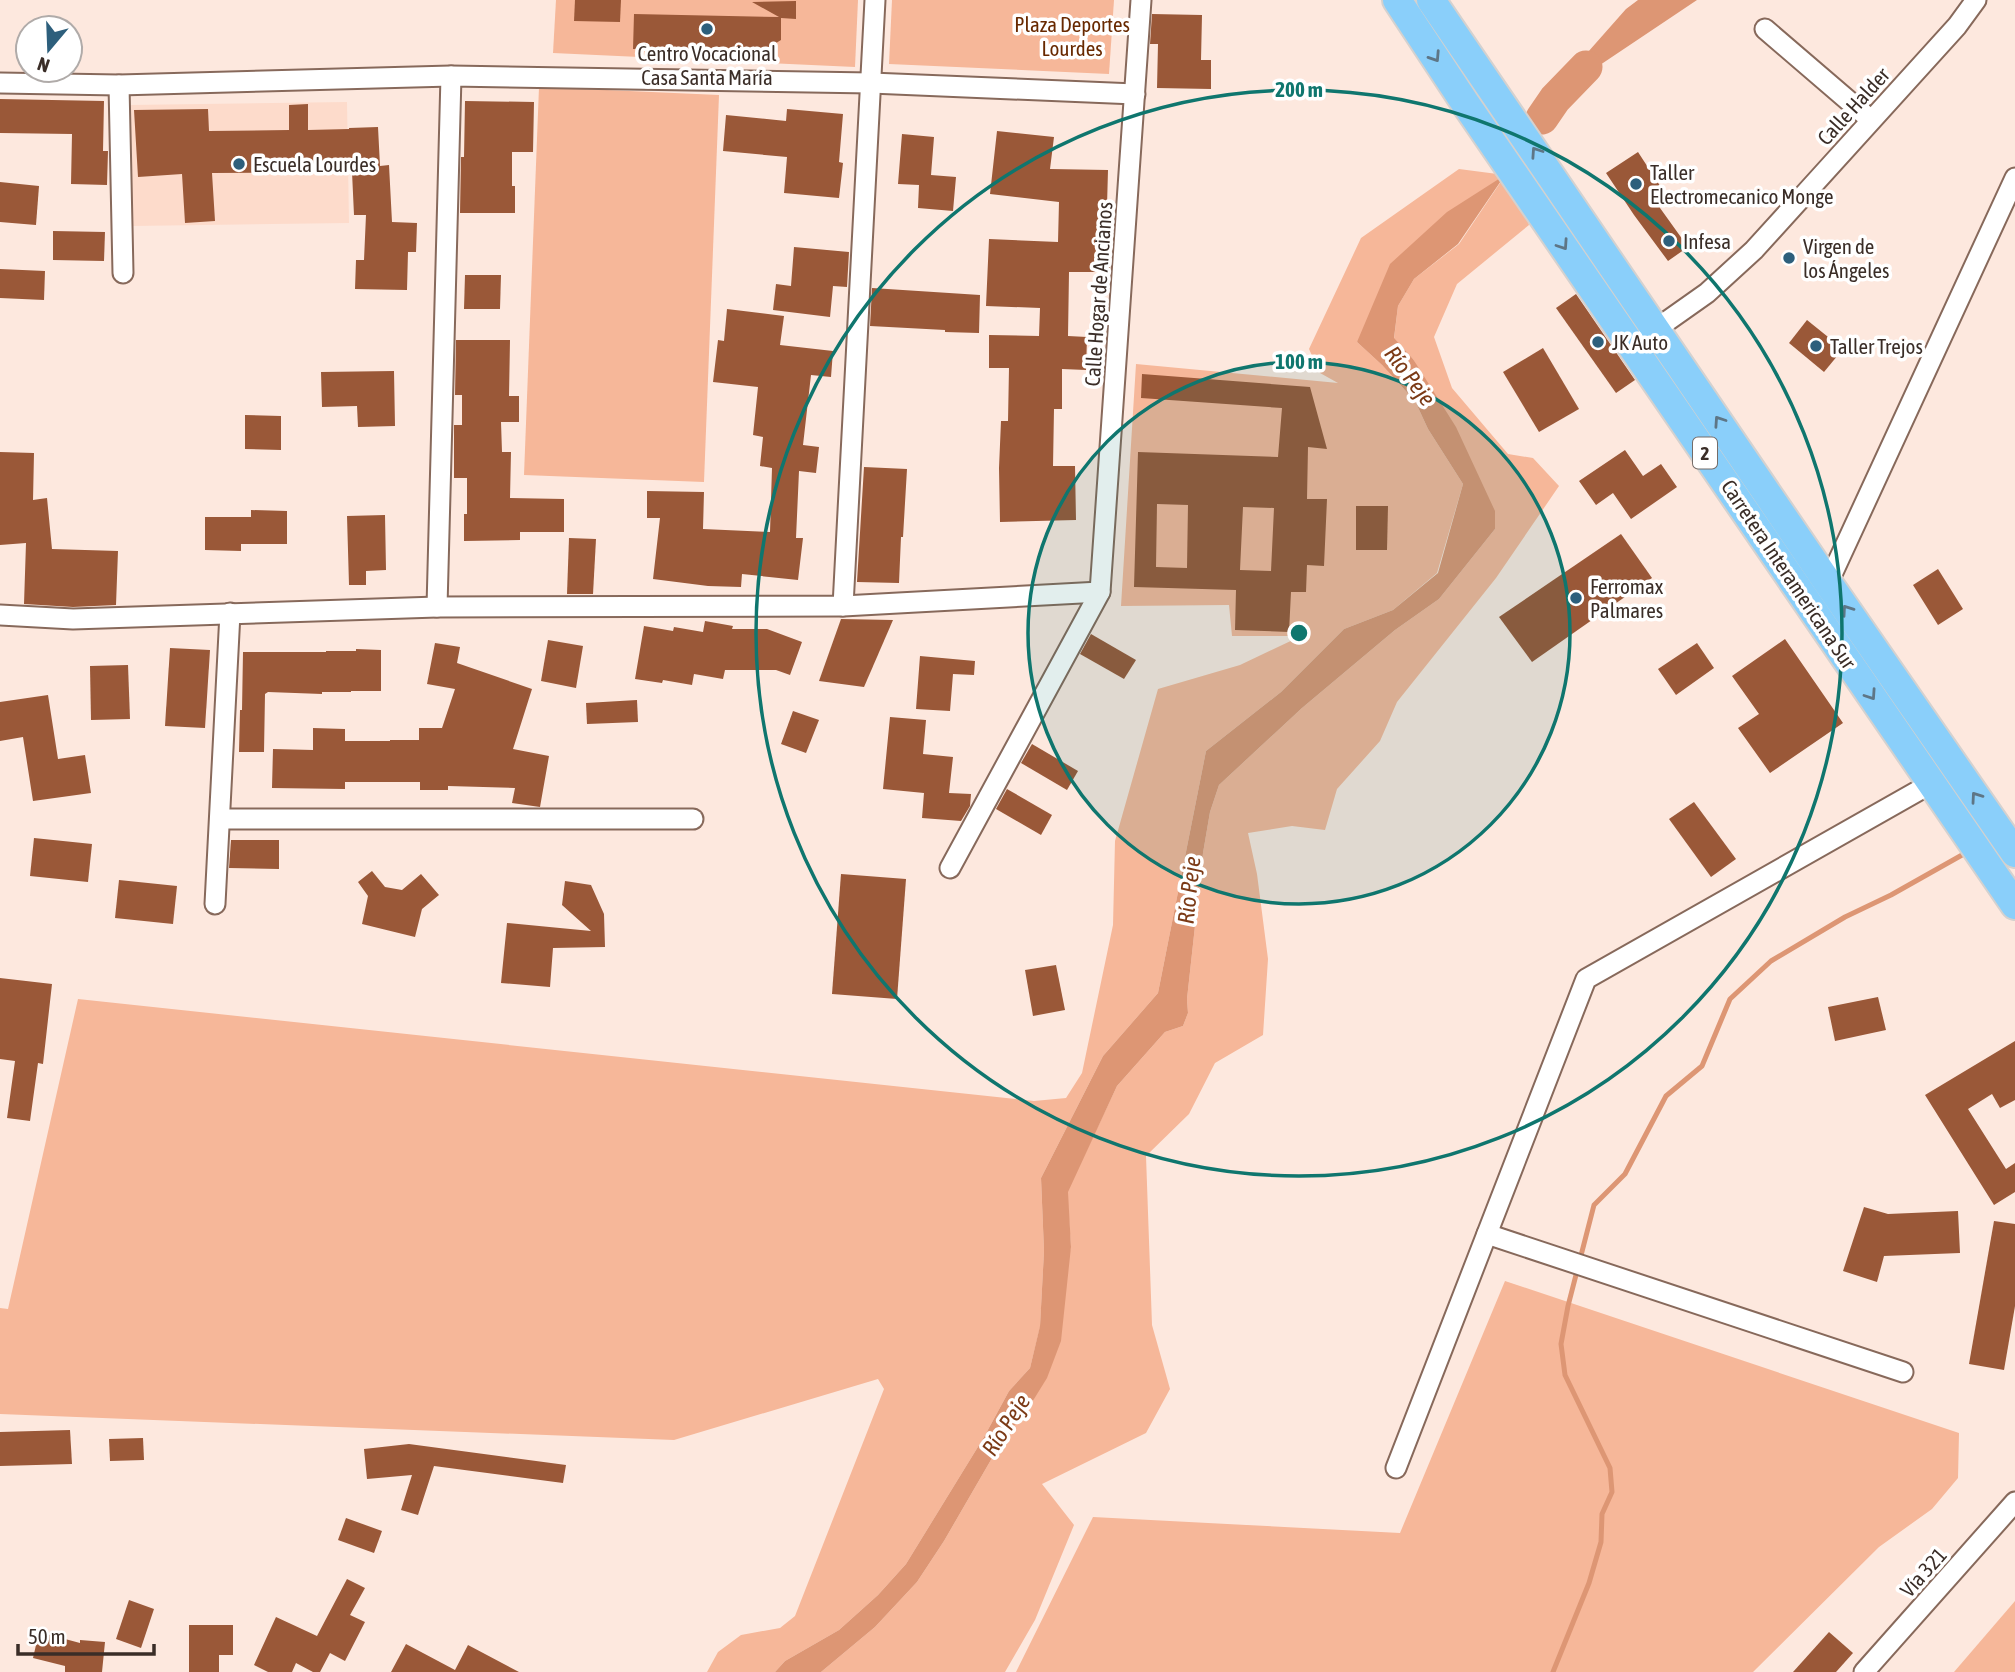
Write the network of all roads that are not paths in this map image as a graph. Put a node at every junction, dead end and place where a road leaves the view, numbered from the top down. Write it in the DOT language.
graph roads {
  1 [pos="875,0"];
  2 [pos="1141,0"];
  3 [pos="1397,0"];
  4 [pos="1431,0"];
  5 [pos="1976,0"];
  6 [pos="1765,29"];
  7 [pos="451,76"];
  8 [pos="0,83"];
  9 [pos="871,83"];
  10 [pos="119,85"];
  11 [pos="1135,94"];
  12 [pos="1871,120"];
  13 [pos="2015,178"];
  14 [pos="123,273"];
  15 [pos="1657,329"];
  16 [pos="1634,349"];
  17 [pos="1828,583"];
  18 [pos="1100,592"];
  19 [pos="844,606"];
  20 [pos="436,607"];
  21 [pos="230,613"];
  22 [pos="0,615"];
  23 [pos="1931,783"];
  24 [pos="220,819"];
  25 [pos="693,819"];
  26 [pos="2015,853"];
  27 [pos="950,868"];
  28 [pos="215,904"];
  29 [pos="2015,905"];
  30 [pos="1487,1234"];
  31 [pos="1903,1372"];
  32 [pos="1396,1468"];
  33 [pos="2015,1502"];
  34 [pos="1864,1672"];
  1 -- 9 [label="street"];
  2 -- 11 [label="street, Calle Hogar de Ancianos"];
  3 -- 16 [label="highway, Carretera Interamericana Sur / 2, one-way"];
  15 -- 4 [label="highway, Carretera Interamericana Sur / 2, one-way"];
  5 -- 12 [label="street, Calle Halder"];
  6 -- 12 [label="street"];
  7 -- 9 [label="street"];
  7 -- 10 [label="street"];
  7 -- 20 [label="street"];
  8 -- 10 [label="street"];
  9 -- 11 [label="street"];
  9 -- 19 [label="street"];
  10 -- 14 [label="street"];
  11 -- 18 [label="street, Calle Hogar de Ancianos"];
  12 -- 15 [label="street, Calle Halder"];
  13 -- 17 [label="street"];
  15 -- 16 [label="street, Calle Halder"];
  17 -- 15 [label="highway, Carretera Interamericana Sur / 2, one-way"];
  16 -- 23 [label="highway, Carretera Interamericana Sur / 2, one-way"];
  26 -- 17 [label="highway, Carretera Interamericana Sur / 2, one-way"];
  18 -- 19 [label="street"];
  18 -- 27 [label="street"];
  19 -- 20 [label="street"];
  20 -- 21 [label="street"];
  21 -- 22 [label="street"];
  21 -- 24 [label="street"];
  23 -- 29 [label="highway, Carretera Interamericana Sur / 2"];
  23 -- 30 [label="street"];
  24 -- 25 [label="street"];
  24 -- 28 [label="street"];
  30 -- 31 [label="street"];
  30 -- 32 [label="street"];
  33 -- 34 [label="street, Vía 321"];
}
